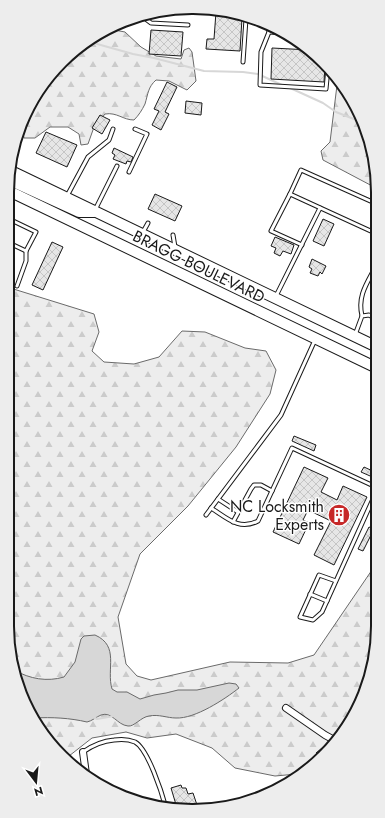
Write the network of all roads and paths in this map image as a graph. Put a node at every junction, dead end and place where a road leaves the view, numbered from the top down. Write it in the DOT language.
graph roads {
  1 [pos="147,20"];
  2 [pos="246,22"];
  3 [pos="188,25"];
  4 [pos="269,32"];
  5 [pos="243,62"];
  6 [pos="327,75"];
  7 [pos="113,129"];
  8 [pos="135,129"];
  9 [pos="117,166"];
  10 [pos="129,172"];
  11 [pos="15,173"];
  12 [pos="14,182"];
  13 [pos="14,193"];
  14 [pos="290,194"];
  15 [pos="66,198"];
  16 [pos="371,202"];
  17 [pos="320,208"];
  18 [pos="94,212"];
  19 [pos="14,221"];
  20 [pos="148,223"];
  21 [pos="371,231"];
  22 [pos="142,235"];
  23 [pos="173,235"];
  24 [pos="302,245"];
  25 [pos="14,246"];
  26 [pos="26,251"];
  27 [pos="176,251"];
  28 [pos="371,277"];
  29 [pos="16,286"];
  30 [pos="275,299"];
  31 [pos="362,316"];
  32 [pos="371,316"];
  33 [pos="354,336"];
  34 [pos="315,338"];
  35 [pos="371,345"];
  36 [pos="371,365"];
  37 [pos="371,485"];
  38 [pos="272,490"];
  39 [pos="218,499"];
  40 [pos="371,504"];
  41 [pos="211,508"];
  42 [pos="238,512"];
  43 [pos="206,515"];
  44 [pos="233,522"];
  45 [pos="336,581"];
  46 [pos="310,594"];
  47 [pos="327,601"];
  48 [pos="286,708"];
  49 [pos="331,738"];
  50 [pos="83,752"];
  51 [pos="85,768"];
  52 [pos="164,802"];
  1 -- 3 [label="lane"];
  2 -- 5 [label="lane"];
  4 -- 6 [label="lane"];
  7 -- 15 [label="lane"];
  8 -- 10 [label="lane"];
  9 -- 18 [label="lane"];
  11 -- 15 [label="main road, BRAGG BOULEVARD"];
  12 -- 18 [label="main road"];
  13 -- 34 [label="main road, BRAGG BOULEVARD"];
  14 -- 16 [label="lane"];
  14 -- 17 [label="lane"];
  14 -- 24 [label="lane"];
  15 -- 18 [label="main road, BRAGG BOULEVARD"];
  17 -- 21 [label="lane"];
  17 -- 24 [label="lane"];
  18 -- 22 [label="main road, BRAGG BOULEVARD"];
  19 -- 26 [label="lane"];
  20 -- 22 [label="lane"];
  22 -- 27 [label="main road, BRAGG BOULEVARD"];
  23 -- 27 [label="lane"];
  24 -- 30 [label="lane"];
  25 -- 26 [label="lane"];
  26 -- 29 [label="lane"];
  27 -- 30 [label="main road, BRAGG BOULEVARD"];
  28 -- 31 [label="lane"];
  30 -- 33 [label="main road, BRAGG BOULEVARD"];
  31 -- 32 [label="lane"];
  31 -- 33 [label="lane"];
  33 -- 35 [label="main road, BRAGG BOULEVARD"];
  34 -- 36 [label="main road, BRAGG BOULEVARD"];
  34 -- 39 [label="lane"];
  37 -- 38 [label="lane"];
  38 -- 42 [label="lane"];
  38 -- 44 [label="lane"];
  39 -- 41 [label="lane"];
  39 -- 42 [label="lane"];
  40 -- 45 [label="lane"];
  41 -- 43 [label="lane"];
  41 -- 44 [label="lane"];
  42 -- 44 [label="lane"];
  45 -- 46 [label="lane"];
  45 -- 47 [label="lane"];
  46 -- 47 [label="lane"];
  46 -- 47 [label="lane"];
  48 -- 49 [label="street"];
  50 -- 51 [label="street"];
  50 -- 52 [label="lane"];
}
